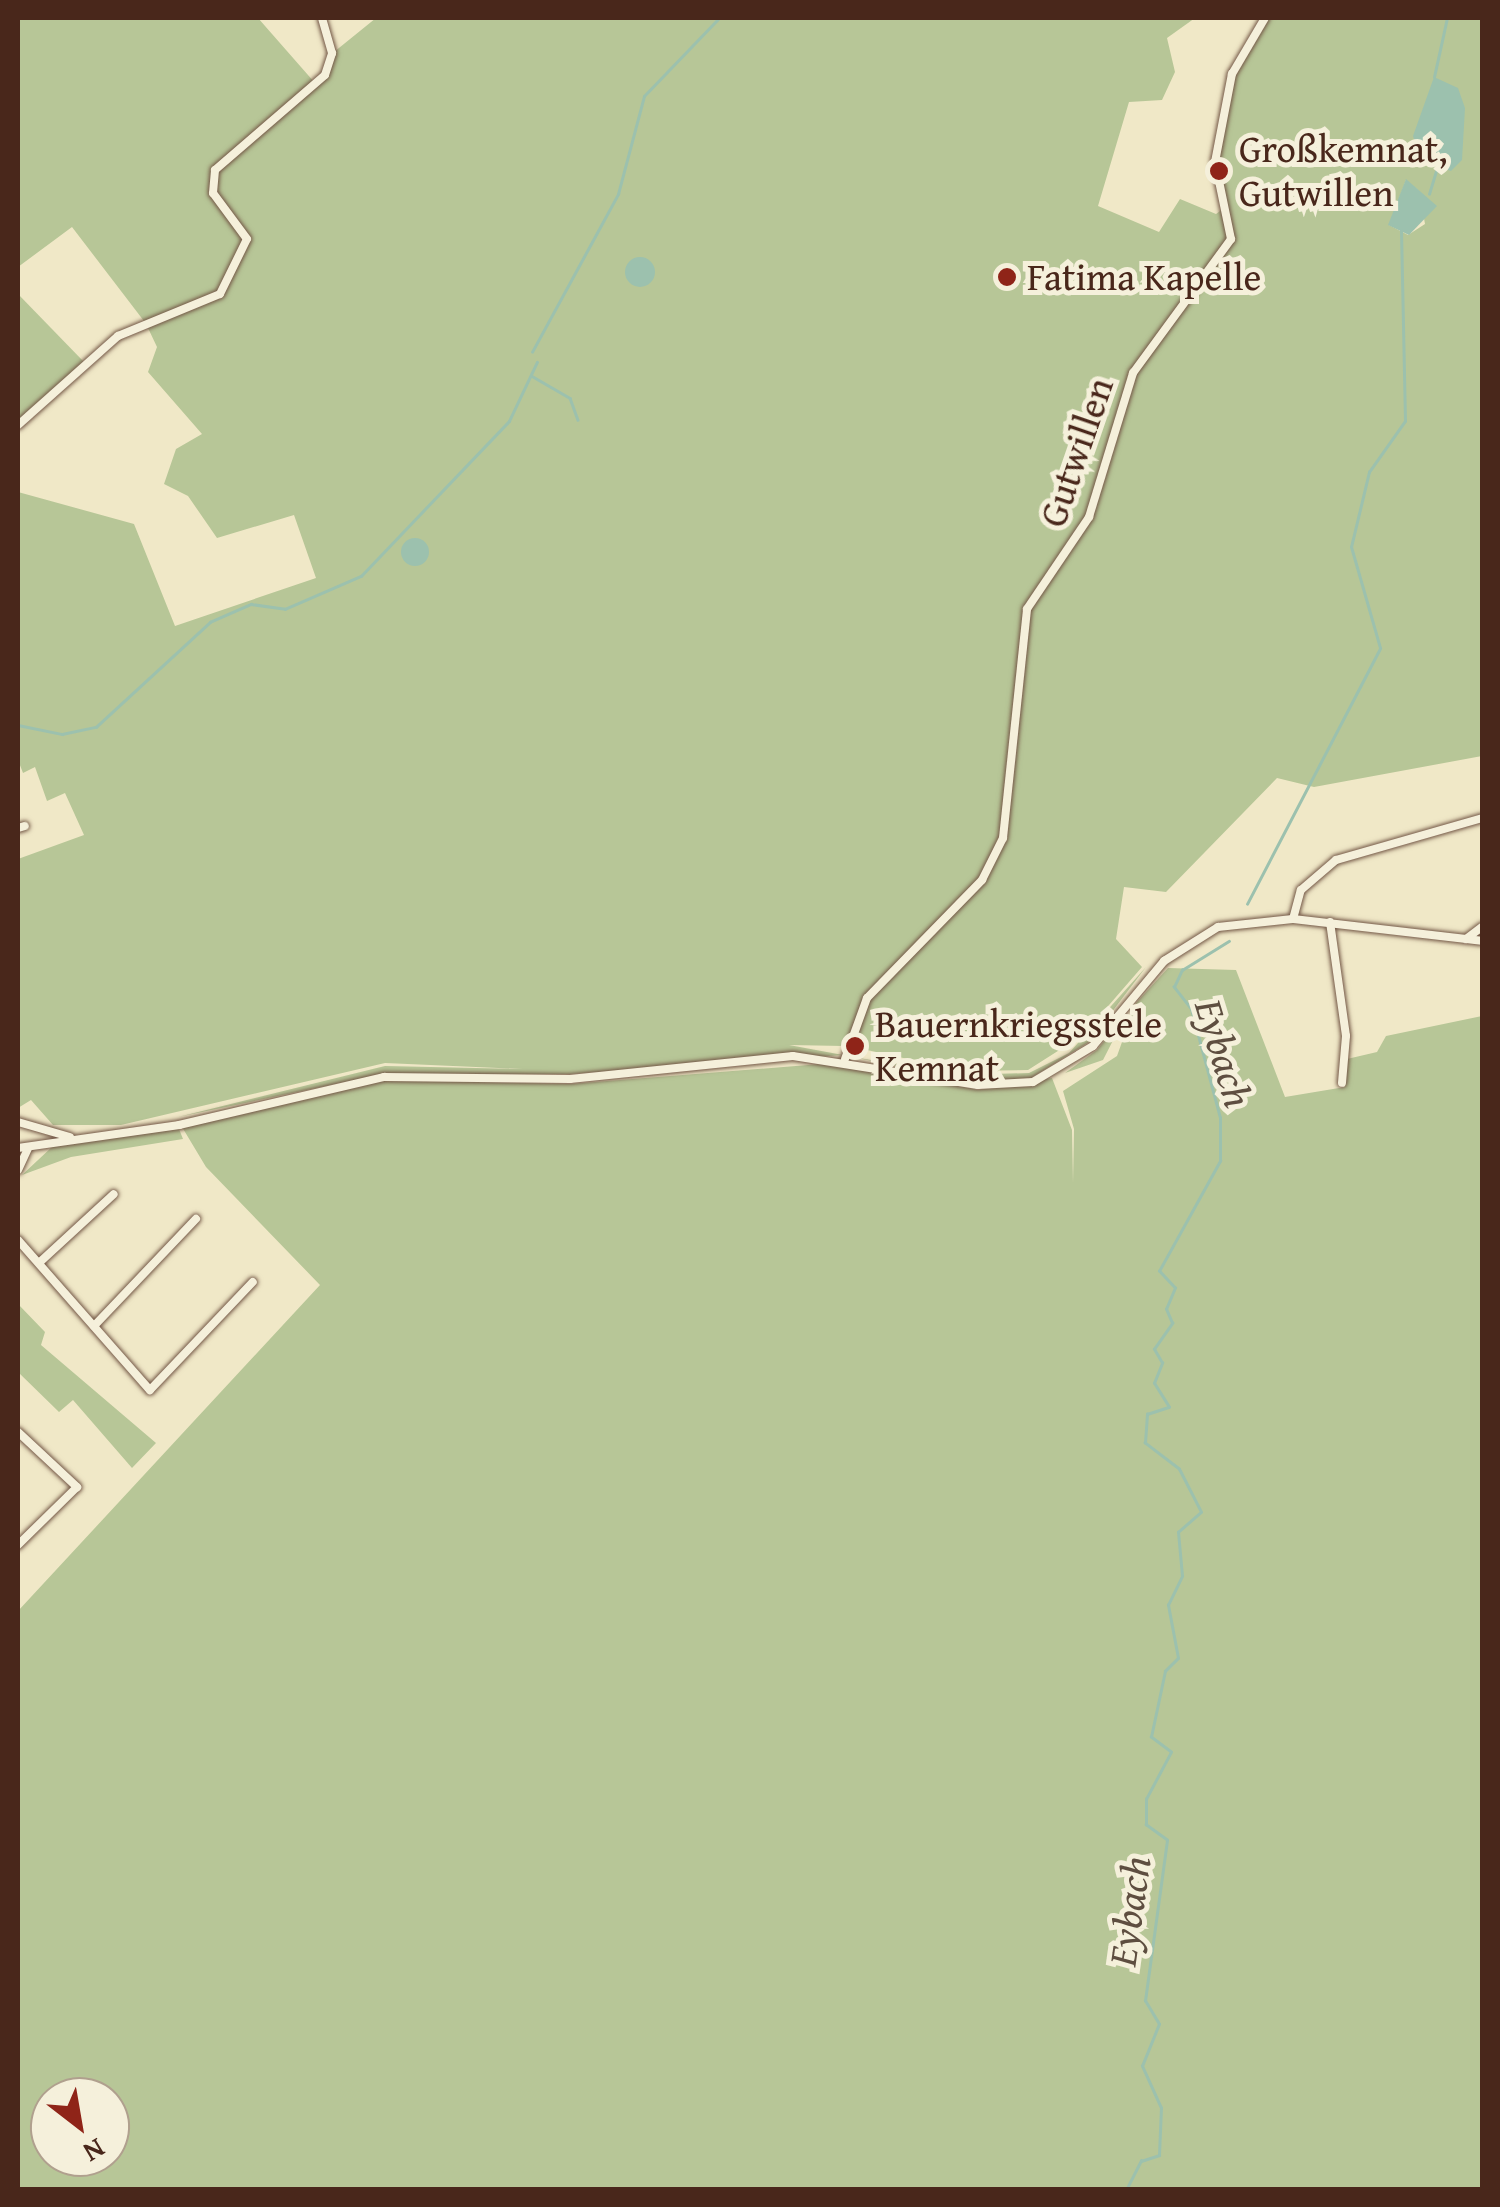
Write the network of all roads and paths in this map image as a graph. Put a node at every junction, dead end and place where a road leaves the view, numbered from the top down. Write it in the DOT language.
graph roads {
  1 [pos="322,18"];
  2 [pos="1265,18"];
  3 [pos="18,425"];
  4 [pos="1482,818"];
  5 [pos="1293,918"];
  6 [pos="1330,922"];
  7 [pos="1482,927"];
  8 [pos="1466,939"];
  9 [pos="1482,941"];
  10 [pos="845,1059"];
  11 [pos="1342,1083"];
  12 [pos="18,1122"];
  13 [pos="39,1131"];
  14 [pos="74,1138"];
  15 [pos="38,1142"];
  16 [pos="18,1148"];
  17 [pos="28,1149"];
  18 [pos="18,1170"];
  19 [pos="114,1194"];
  20 [pos="196,1220"];
  21 [pos="18,1240"];
  22 [pos="40,1262"];
  23 [pos="253,1282"];
  24 [pos="94,1326"];
  25 [pos="18,1432"];
  26 [pos="18,1545"];
  1 -- 3 [label="street"];
  2 -- 10 [label="street, Gutwillen"];
  4 -- 5 [label="street"];
  5 -- 6 [label="street"];
  5 -- 10 [label="street"];
  6 -- 8 [label="street"];
  6 -- 11 [label="street"];
  7 -- 8 [label="street"];
  8 -- 9 [label="street"];
  10 -- 14 [label="street"];
  12 -- 13 [label="street"];
  13 -- 14 [label="street"];
  13 -- 15 [label="street"];
  14 -- 15 [label="street"];
  15 -- 17 [label="street"];
  16 -- 17 [label="street"];
  17 -- 18 [label="street"];
  19 -- 22 [label="street"];
  20 -- 24 [label="street"];
  21 -- 22 [label="street"];
  22 -- 24 [label="street"];
  23 -- 24 [label="street"];
  25 -- 26 [label="street"];
}
